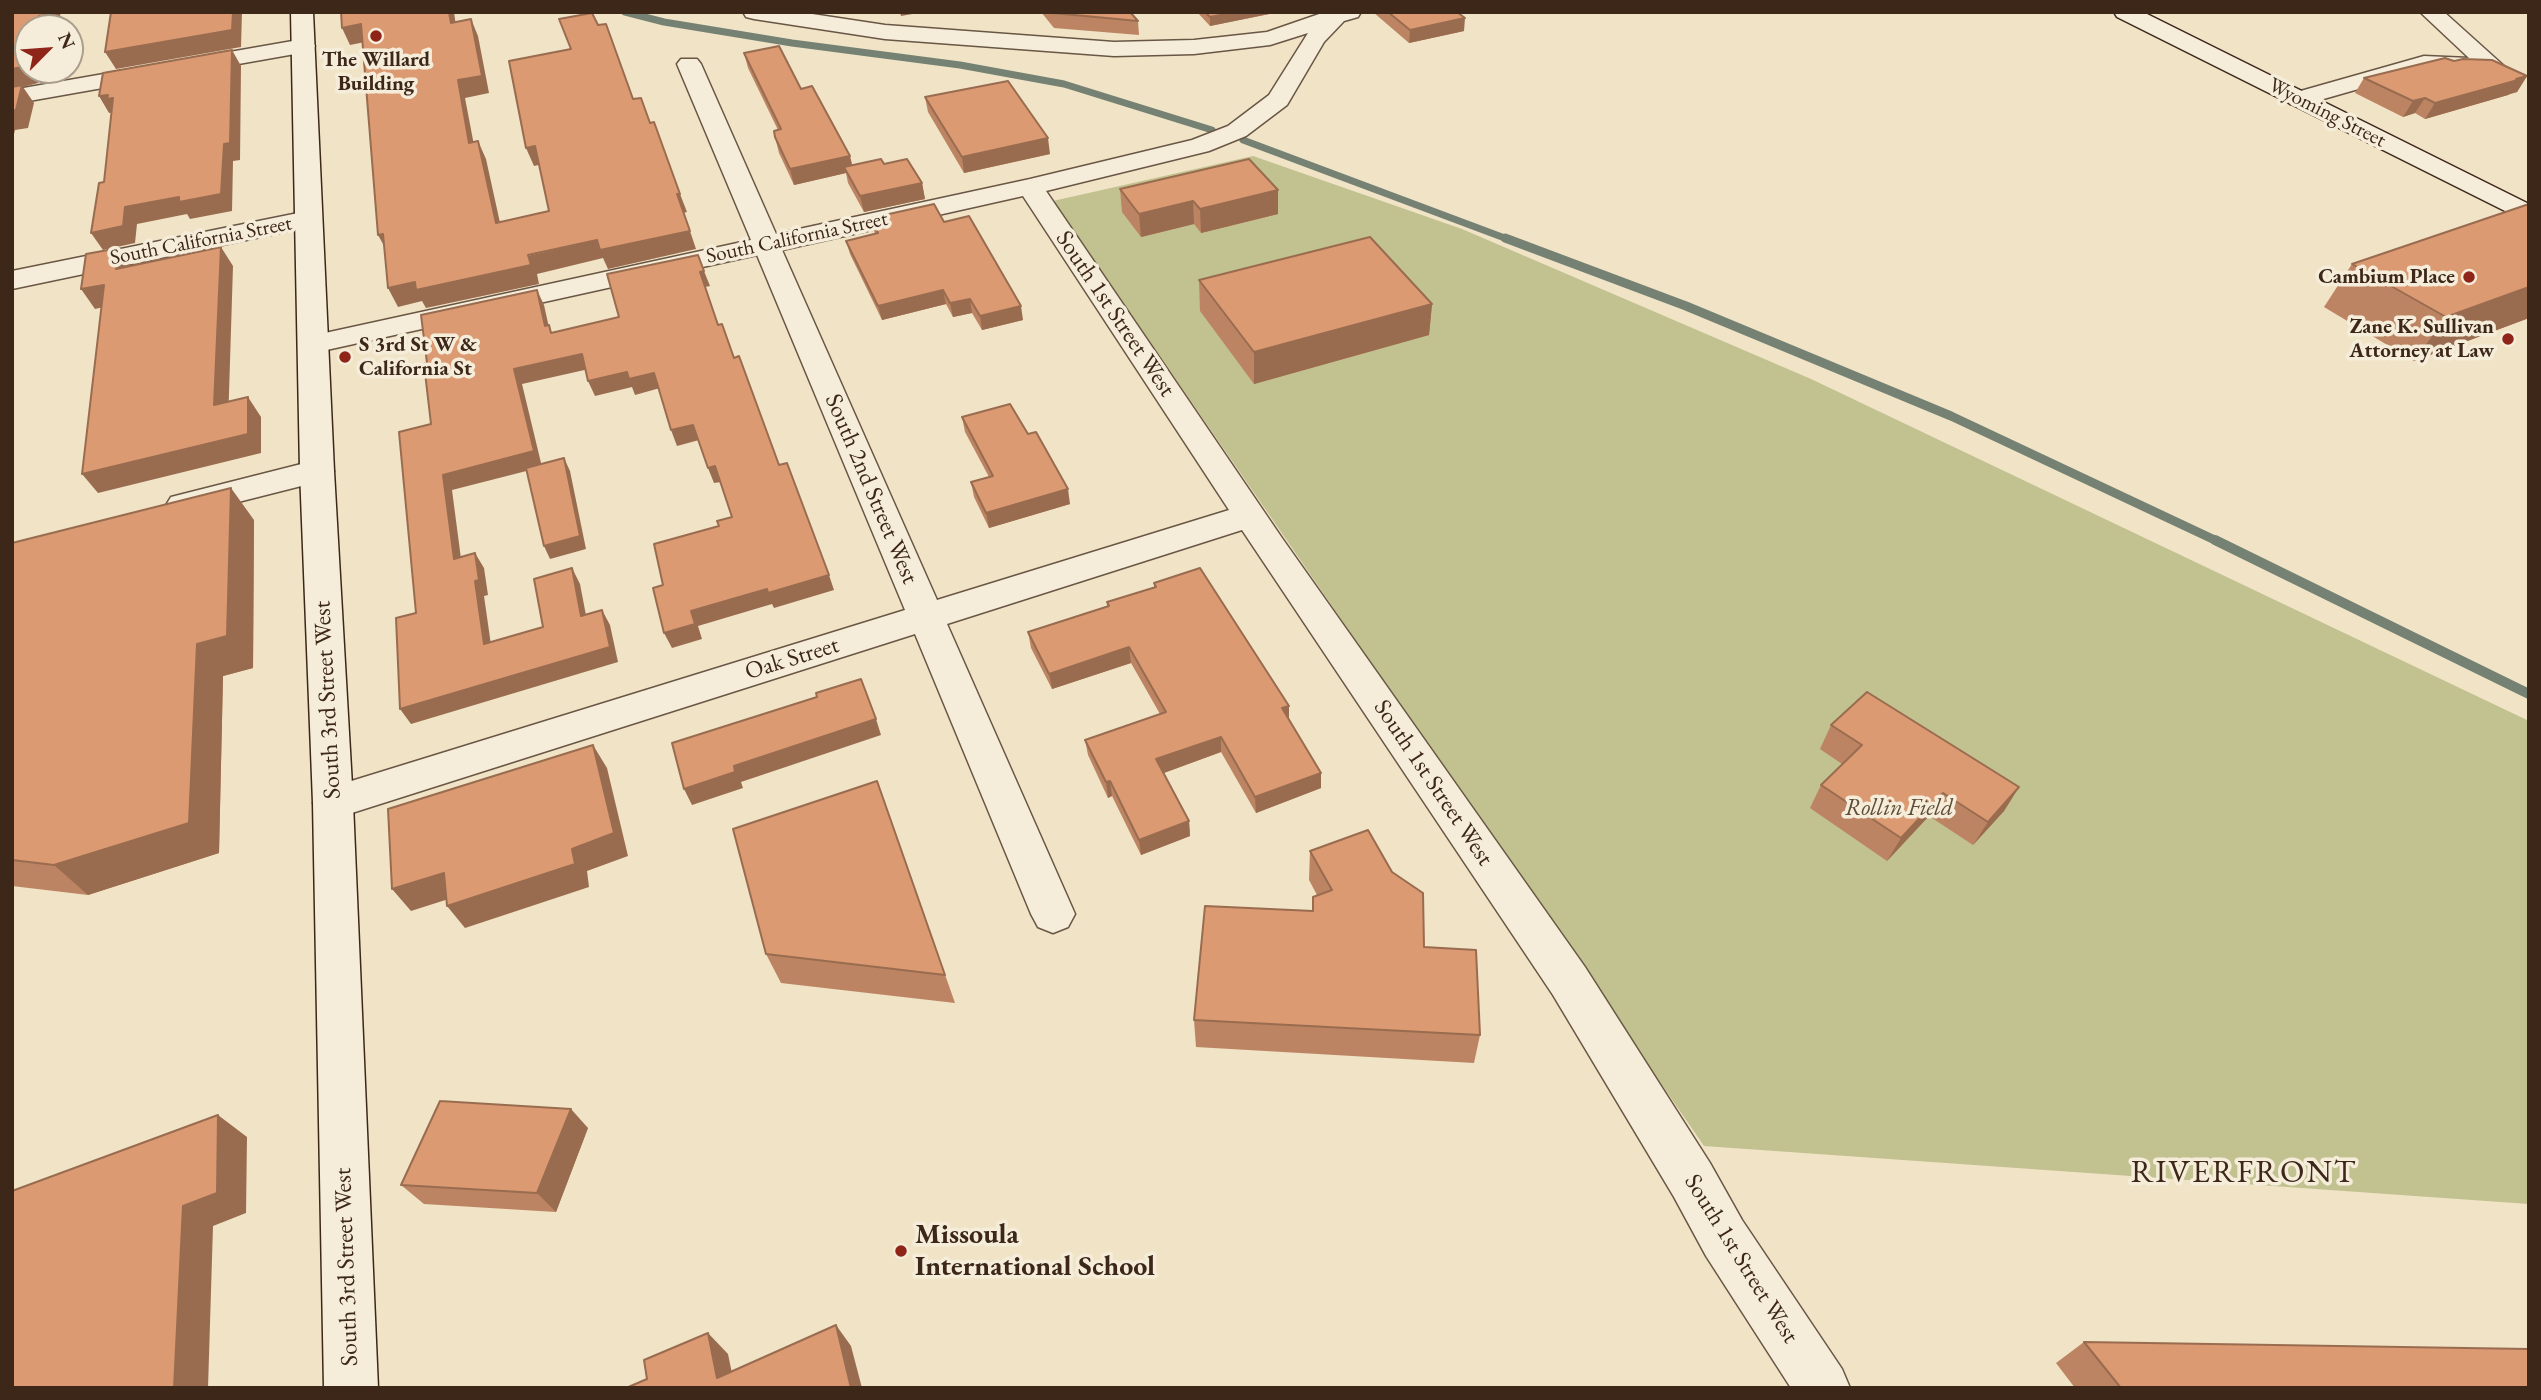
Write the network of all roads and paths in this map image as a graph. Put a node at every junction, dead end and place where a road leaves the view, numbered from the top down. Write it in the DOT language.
graph roads {
  1 [pos="754,12"];
  2 [pos="2125,12"];
  3 [pos="2431,12"];
  4 [pos="1339,14"];
  5 [pos="303,29"];
  6 [pos="689,64"];
  7 [pos="12,97"];
  8 [pos="2299,99"];
  9 [pos="1030,187"];
  10 [pos="2529,215"];
  11 [pos="308,219"];
  12 [pos="766,245"];
  13 [pos="12,280"];
  14 [pos="313,344"];
  15 [pos="317,471"];
  16 [pos="149,514"];
  17 [pos="1251,515"];
  18 [pos="926,616"];
  19 [pos="333,803"];
  20 [pos="1053,914"];
  21 [pos="351,1388"];
  22 [pos="1823,1388"];
  1 -- 4 [label="street"];
  2 -- 8 [label="street, Wyoming Street"];
  3 -- 8 [label="street"];
  4 -- 9 [label="street, South California Street"];
  5 -- 7 [label="street"];
  5 -- 11 [label="street, South 3rd Street West"];
  6 -- 12 [label="street, South 2nd Street West"];
  8 -- 10 [label="street, Wyoming Street"];
  9 -- 12 [label="street, South California Street"];
  9 -- 17 [label="street, South 1st Street West"];
  11 -- 13 [label="street, South California Street"];
  11 -- 14 [label="street, South 3rd Street West"];
  12 -- 14 [label="street, South California Street"];
  12 -- 18 [label="street, South 2nd Street West"];
  14 -- 15 [label="street, South 3rd Street West"];
  15 -- 16 [label="street"];
  15 -- 19 [label="street, South 3rd Street West"];
  17 -- 18 [label="street, Oak Street"];
  17 -- 22 [label="street, South 1st Street West"];
  18 -- 19 [label="street, Oak Street"];
  18 -- 20 [label="street, South 2nd Street West"];
  19 -- 21 [label="street, South 3rd Street West"];
}
